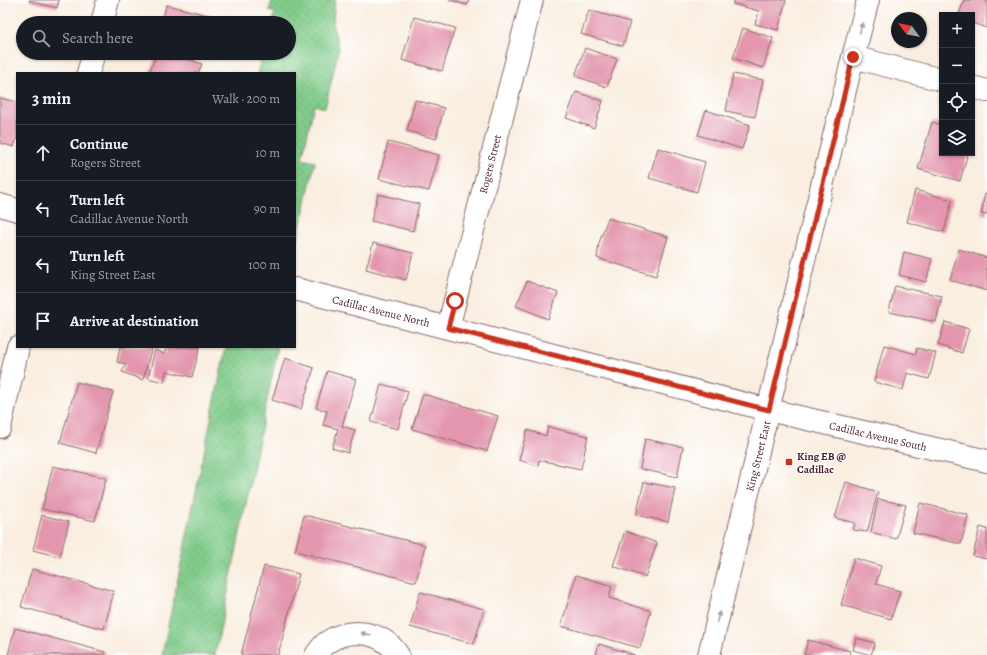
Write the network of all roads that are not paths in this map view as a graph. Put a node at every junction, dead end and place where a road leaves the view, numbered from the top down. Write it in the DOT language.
graph roads {
  1 [pos="108,0"];
  2 [pos="532,0"];
  3 [pos="868,0"];
  4 [pos="104,16"];
  5 [pos="853,57"];
  6 [pos="92,60"];
  7 [pos="88,72"];
  8 [pos="939,79"];
  9 [pos="975,88"];
  10 [pos="987,91"];
  11 [pos="0,205"];
  12 [pos="16,210"];
  13 [pos="296,290"];
  14 [pos="448,328"];
  15 [pos="18,348"];
  16 [pos="769,410"];
  17 [pos="0,427"];
  18 [pos="987,462"];
  19 [pos="316,655"];
  20 [pos="398,655"];
  21 [pos="709,655"];
  1 -- 4 [label="street"];
  2 -- 14 [label="street, Rogers Street"];
  5 -- 3 [label="street, King Street East, one-way"];
  5 -- 8 [label="street"];
  5 -- 16 [label="street, King Street East"];
  6 -- 7 [label="street"];
  9 -- 10 [label="street"];
  11 -- 12 [label="street"];
  13 -- 14 [label="street, Cadillac Avenue North"];
  14 -- 16 [label="street, Cadillac Avenue North"];
  15 -- 17 [label="street"];
  16 -- 18 [label="street, Cadillac Avenue South"];
  21 -- 16 [label="street, King Street East, one-way"];
  20 -- 19 [label="street, one-way"];
}
